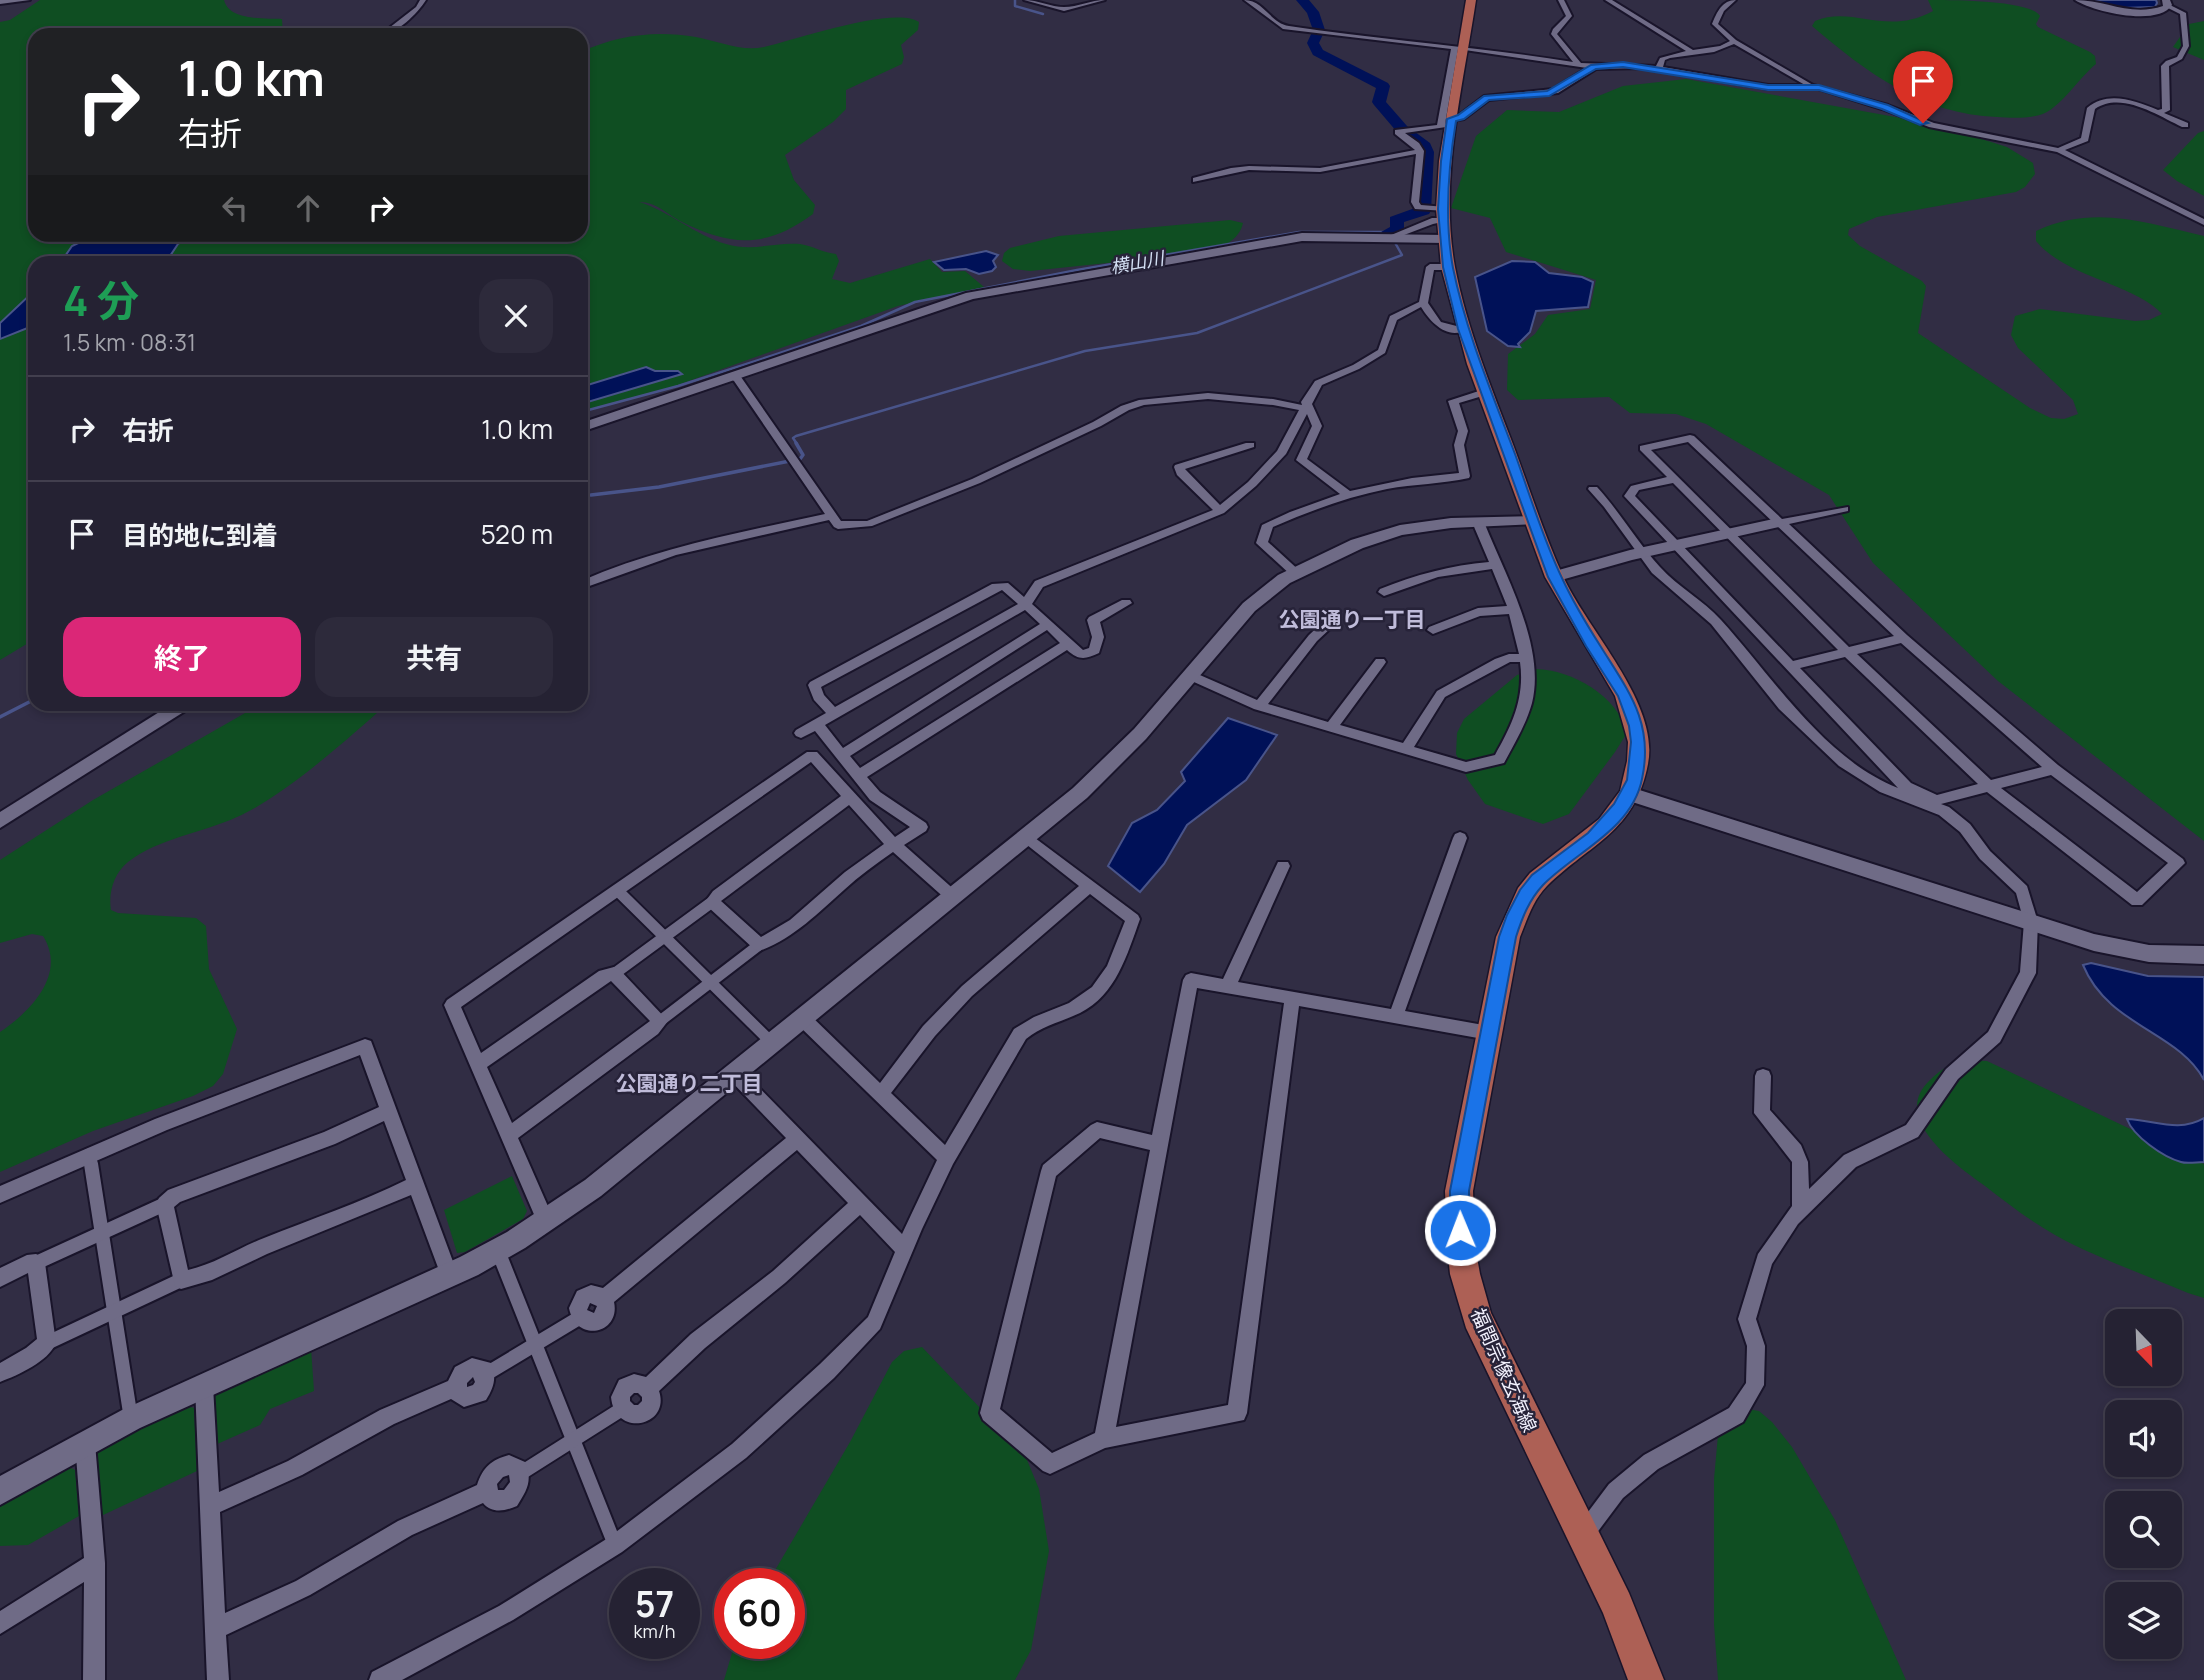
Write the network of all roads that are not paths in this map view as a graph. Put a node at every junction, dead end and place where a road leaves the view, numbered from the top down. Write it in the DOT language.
graph roads {
  1 [pos="27,0"];
  2 [pos="423,0"];
  3 [pos="1027,0"];
  4 [pos="1102,0"];
  5 [pos="1247,0"];
  6 [pos="1471,0"];
  7 [pos="1561,0"];
  8 [pos="1608,0"];
  9 [pos="1733,0"];
  10 [pos="2079,0"];
  11 [pos="0,2"];
  12 [pos="2167,3"];
  13 [pos="392,28"];
  14 [pos="1734,41"];
  15 [pos="1460,48"];
  16 [pos="1690,51"];
  17 [pos="1578,63"];
  18 [pos="1594,66"];
  19 [pos="1659,69"];
  20 [pos="1812,86"];
  21 [pos="2158,113"];
  22 [pos="1448,123"];
  23 [pos="2185,125"];
  24 [pos="2059,149"];
  25 [pos="1420,151"];
  26 [pos="1196,180"];
  27 [pos="2204,222"];
  28 [pos="1444,223"];
  29 [pos="1448,267"];
  30 [pos="1423,303"];
  31 [pos="1463,329"];
  32 [pos="732,376"];
  33 [pos="1485,393"];
  34 [pos="1304,405"];
  35 [pos="588,426"];
  36 [pos="1250,445"];
  37 [pos="1675,479"];
  38 [pos="1593,489"];
  39 [pos="1346,494"];
  40 [pos="1844,509"];
  41 [pos="1220,511"];
  42 [pos="832,516"];
  43 [pos="1532,521"];
  44 [pos="1478,522"];
  45 [pos="1778,523"];
  46 [pos="1730,534"];
  47 [pos="1678,546"];
  48 [pos="1641,553"];
  49 [pos="1495,565"];
  50 [pos="1296,573"];
  51 [pos="1554,577"];
  52 [pos="588,582"];
  53 [pos="1384,592"];
  54 [pos="1126,603"];
  55 [pos="1025,604"];
  56 [pos="1513,610"];
  57 [pos="1048,624"];
  58 [pos="1328,624"];
  59 [pos="1433,630"];
  60 [pos="1903,638"];
  61 [pos="1068,644"];
  62 [pos="1847,652"];
  63 [pos="1527,658"];
  64 [pos="1380,662"];
  65 [pos="1791,666"];
  66 [pos="1189,675"];
  67 [pos="1259,706"];
  68 [pos="173,711"];
  69 [pos="834,714"];
  70 [pos="817,724"];
  71 [pos="1331,727"];
  72 [pos="801,733"];
  73 [pos="1406,748"];
  74 [pos="842,755"];
  75 [pos="2053,769"];
  76 [pos="858,776"];
  77 [pos="1988,785"];
  78 [pos="850,797"];
  79 [pos="1639,797"];
  80 [pos="0,821"];
  81 [pos="1027,837"];
  82 [pos="1460,838"];
  83 [pos="894,845"];
  84 [pos="1283,866"];
  85 [pos="1089,886"];
  86 [pos="617,890"];
  87 [pos="953,897"];
  88 [pos="712,902"];
  89 [pos="2031,922"];
  90 [pos="664,937"];
  91 [pos="759,945"];
  92 [pos="2204,955"];
  93 [pos="614,974"];
  94 [pos="710,981"];
  95 [pos="1228,986"];
  96 [pos="1292,998"];
  97 [pos="1396,1016"];
  98 [pos="803,1019"];
  99 [pos="660,1021"];
  100 [pos="1489,1033"];
  101 [pos="765,1036"];
  102 [pos="477,1065"];
  103 [pos="736,1074"];
  104 [pos="1763,1076"];
  105 [pos="881,1094"];
  106 [pos="390,1110"];
  107 [pos="508,1136"];
  108 [pos="798,1139"];
  109 [pos="1159,1144"];
  110 [pos="89,1154"];
  111 [pos="947,1158"];
  112 [pos="416,1184"];
  113 [pos="0,1195"];
  114 [pos="860,1203"];
  115 [pos="165,1205"];
  116 [pos="1801,1209"];
  117 [pos="545,1220"];
  118 [pos="102,1233"];
  119 [pos="905,1250"];
  120 [pos="498,1251"];
  121 [pos="36,1263"];
  122 [pos="449,1275"];
  123 [pos="0,1278"];
  124 [pos="181,1280"];
  125 [pos="113,1310"];
  126 [pos="579,1318"];
  127 [pos="47,1343"];
  128 [pos="536,1345"];
  129 [pos="0,1373"];
  130 [pos="486,1374"];
  131 [pos="204,1386"];
  132 [pos="622,1409"];
  133 [pos="131,1419"];
  134 [pos="1104,1439"];
  135 [pos="574,1441"];
  136 [pos="85,1443"];
  137 [pos="521,1473"];
  138 [pos="0,1491"];
  139 [pos="209,1507"];
  140 [pos="1583,1535"];
  141 [pos="615,1545"];
  142 [pos="95,1563"];
  143 [pos="0,1623"];
  144 [pos="215,1629"];
  145 [pos="94,1680"];
  146 [pos="218,1680"];
  147 [pos="380,1680"];
  148 [pos="1646,1680"];
  1 -- 11 [label="street"];
  2 -- 13 [label="street"];
  3 -- 4 [label="street"];
  5 -- 15 [label="street"];
  6 -- 15 [label="main road, 福間宗像玄海線"];
  7 -- 17 [label="street"];
  8 -- 16 [label="street"];
  9 -- 14 [label="street"];
  10 -- 12 [label="street"];
  12 -- 21 [label="street"];
  14 -- 16 [label="street"];
  14 -- 20 [label="street"];
  15 -- 17 [label="street"];
  15 -- 22 [label="main road, 福間宗像玄海線"];
  16 -- 19 [label="street"];
  17 -- 18 [label="street"];
  18 -- 19 [label="street"];
  18 -- 22 [label="street"];
  19 -- 20 [label="street"];
  20 -- 24 [label="street"];
  21 -- 23 [label="street"];
  21 -- 24 [label="street"];
  22 -- 25 [label="street"];
  22 -- 28 [label="main road, 福間宗像玄海線"];
  24 -- 27 [label="street"];
  25 -- 26 [label="street"];
  25 -- 28 [label="street"];
  28 -- 29 [label="main road, 福間宗像玄海線"];
  28 -- 32 [label="street"];
  29 -- 30 [label="street"];
  29 -- 31 [label="main road, 福間宗像玄海線"];
  30 -- 31 [label="street"];
  30 -- 34 [label="street"];
  31 -- 33 [label="main road, 福間宗像玄海線"];
  32 -- 35 [label="street"];
  32 -- 42 [label="street"];
  33 -- 39 [label="street"];
  33 -- 43 [label="main road, 福間宗像玄海線"];
  34 -- 39 [label="street"];
  34 -- 41 [label="street"];
  34 -- 42 [label="street"];
  36 -- 41 [label="street"];
  37 -- 45 [label="street"];
  37 -- 46 [label="street"];
  37 -- 47 [label="street"];
  38 -- 48 [label="street"];
  39 -- 50 [label="street"];
  40 -- 45 [label="street"];
  41 -- 55 [label="street"];
  42 -- 52 [label="street"];
  43 -- 44 [label="street"];
  43 -- 51 [label="main road, 福間宗像玄海線"];
  44 -- 49 [label="street"];
  44 -- 50 [label="street"];
  45 -- 46 [label="street"];
  45 -- 60 [label="street"];
  46 -- 47 [label="street"];
  46 -- 62 [label="street"];
  47 -- 48 [label="street"];
  47 -- 65 [label="street"];
  48 -- 51 [label="street"];
  48 -- 89 [label="street"];
  49 -- 53 [label="street"];
  49 -- 56 [label="street"];
  50 -- 66 [label="street"];
  51 -- 79 [label="main road, 福間宗像玄海線"];
  54 -- 61 [label="street"];
  55 -- 57 [label="street"];
  55 -- 69 [label="street"];
  55 -- 69 [label="street"];
  56 -- 59 [label="street"];
  56 -- 63 [label="street"];
  57 -- 61 [label="street"];
  57 -- 74 [label="street"];
  58 -- 67 [label="street"];
  60 -- 62 [label="street"];
  60 -- 75 [label="street"];
  61 -- 76 [label="street"];
  62 -- 65 [label="street"];
  62 -- 77 [label="street"];
  63 -- 73 [label="street"];
  63 -- 73 [label="street"];
  64 -- 71 [label="street"];
  65 -- 77 [label="street"];
  66 -- 67 [label="street"];
  66 -- 81 [label="street"];
  67 -- 71 [label="street"];
  68 -- 80 [label="street"];
  69 -- 70 [label="street"];
  70 -- 72 [label="street"];
  70 -- 74 [label="street"];
  71 -- 73 [label="street"];
  74 -- 76 [label="street"];
  75 -- 77 [label="street"];
  75 -- 77 [label="street"];
  76 -- 83 [label="street"];
  78 -- 83 [label="street"];
  78 -- 86 [label="street"];
  78 -- 88 [label="street"];
  79 -- 89 [label="street"];
  79 -- 100 [label="main road, 福間宗像玄海線"];
  81 -- 85 [label="street"];
  81 -- 87 [label="street"];
  82 -- 97 [label="street"];
  83 -- 87 [label="street"];
  83 -- 91 [label="street"];
  84 -- 95 [label="street"];
  85 -- 105 [label="street"];
  85 -- 111 [label="street"];
  86 -- 90 [label="street"];
  86 -- 102 [label="street"];
  87 -- 98 [label="street"];
  88 -- 90 [label="street"];
  88 -- 91 [label="street"];
  89 -- 92 [label="street"];
  89 -- 116 [label="street"];
  90 -- 93 [label="street"];
  90 -- 94 [label="street"];
  91 -- 94 [label="street"];
  93 -- 99 [label="street"];
  93 -- 102 [label="street"];
  94 -- 99 [label="street"];
  94 -- 101 [label="street"];
  95 -- 96 [label="street"];
  95 -- 109 [label="street"];
  96 -- 97 [label="street"];
  96 -- 134 [label="street"];
  97 -- 100 [label="street"];
  98 -- 103 [label="street"];
  98 -- 105 [label="street"];
  99 -- 107 [label="street"];
  100 -- 140 [label="main road, 福間宗像玄海線"];
  102 -- 107 [label="street"];
  103 -- 108 [label="street"];
  103 -- 117 [label="street"];
  104 -- 116 [label="street"];
  105 -- 111 [label="street"];
  106 -- 110 [label="street"];
  106 -- 112 [label="street"];
  106 -- 115 [label="street"];
  107 -- 117 [label="street"];
  108 -- 114 [label="street"];
  108 -- 126 [label="street"];
  109 -- 134 [label="street"];
  109 -- 134 [label="street"];
  110 -- 113 [label="street"];
  110 -- 118 [label="street"];
  111 -- 119 [label="street"];
  112 -- 122 [label="street"];
  112 -- 124 [label="street"];
  114 -- 119 [label="street"];
  114 -- 132 [label="street"];
  115 -- 118 [label="street"];
  115 -- 124 [label="street"];
  116 -- 140 [label="street"];
  117 -- 120 [label="street"];
  118 -- 121 [label="street"];
  118 -- 125 [label="street"];
  119 -- 141 [label="street"];
  120 -- 122 [label="street"];
  120 -- 128 [label="street"];
  121 -- 123 [label="street"];
  121 -- 127 [label="street"];
  122 -- 131 [label="street"];
  124 -- 125 [label="street"];
  125 -- 127 [label="street"];
  125 -- 133 [label="street"];
  126 -- 128 [label="street"];
  127 -- 129 [label="street"];
  128 -- 130 [label="street"];
  128 -- 135 [label="street"];
  130 -- 139 [label="street"];
  131 -- 133 [label="street"];
  131 -- 139 [label="street"];
  132 -- 135 [label="street"];
  133 -- 136 [label="street"];
  135 -- 137 [label="street"];
  135 -- 141 [label="street"];
  136 -- 138 [label="street"];
  136 -- 142 [label="street"];
  137 -- 144 [label="street"];
  139 -- 144 [label="street"];
  140 -- 148 [label="main road, 福間宗像玄海線"];
  141 -- 147 [label="street"];
  142 -- 143 [label="street"];
  142 -- 145 [label="street"];
  144 -- 146 [label="street"];
}
